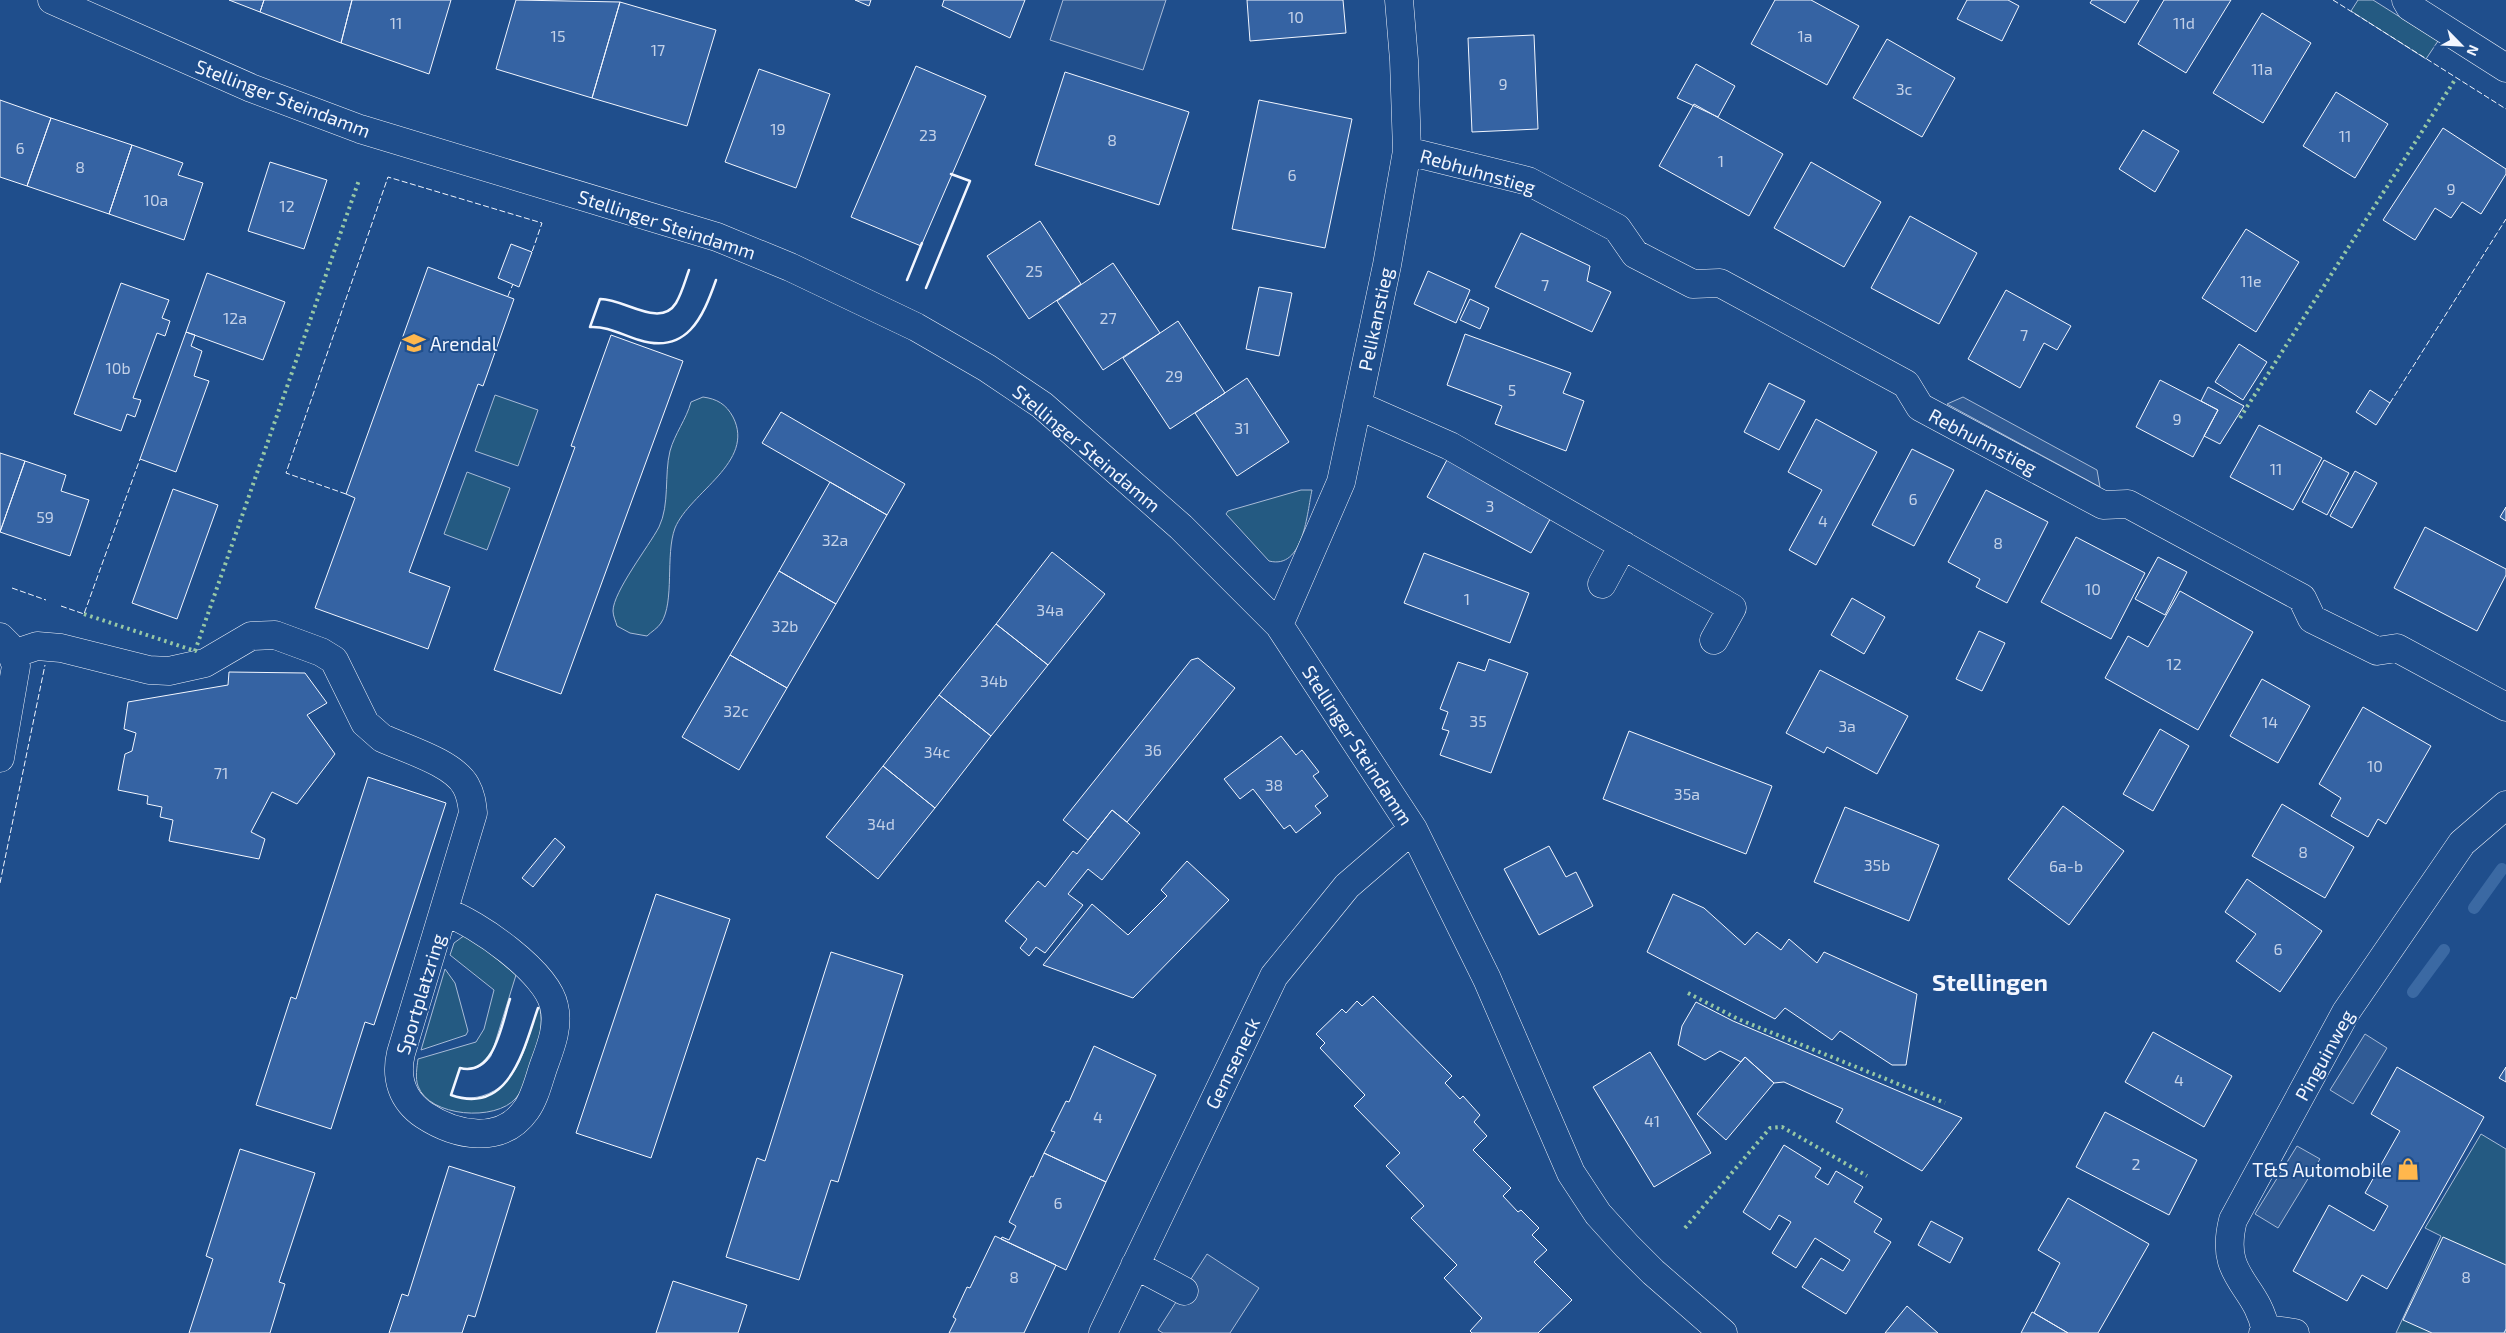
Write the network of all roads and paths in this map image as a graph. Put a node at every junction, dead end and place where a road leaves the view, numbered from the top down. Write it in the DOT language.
graph roads {
  1 [pos="52,0"];
  2 [pos="1399,0"];
  3 [pos="2406,0"];
  4 [pos="2506,68"];
  5 [pos="1407,151"];
  6 [pos="1357,405"];
  7 [pos="1623,545"];
  8 [pos="1602,584"];
  9 [pos="1279,626"];
  10 [pos="1714,640"];
  11 [pos="7,645"];
  12 [pos="2506,707"];
  13 [pos="0,758"];
  14 [pos="2506,805"];
  15 [pos="1413,829"];
  16 [pos="445,912"];
  17 [pos="1135,1265"];
  18 [pos="1184,1291"];
  19 [pos="2265,1332"];
  20 [pos="1102,1333"];
  21 [pos="1723,1333"];
  22 [pos="2295,1333"];
  1 -- 9 [label="street, Stellinger Steindamm"];
  2 -- 5 [label="street, Pelikanstieg"];
  3 -- 4 [label="street"];
  5 -- 6 [label="street, Pelikanstieg"];
  5 -- 12 [label="street, Rebhuhnstieg"];
  6 -- 7 [label="street"];
  6 -- 9 [label="street, Pelikanstieg"];
  7 -- 8 [label="street"];
  7 -- 10 [label="street"];
  9 -- 15 [label="street, Stellinger Steindamm"];
  11 -- 13 [label="street, Sportplatzring"];
  11 -- 16 [label="street, Sportplatzring"];
  14 -- 19 [label="street, Pinguinweg"];
  15 -- 17 [label="street, Gemseneck"];
  15 -- 21 [label="street, Stellinger Steindamm"];
  16 -- 16 [label="street, Sportplatzring"];
  17 -- 18 [label="street"];
  17 -- 20 [label="street, Gemseneck"];
  19 -- 22 [label="street"];
}
